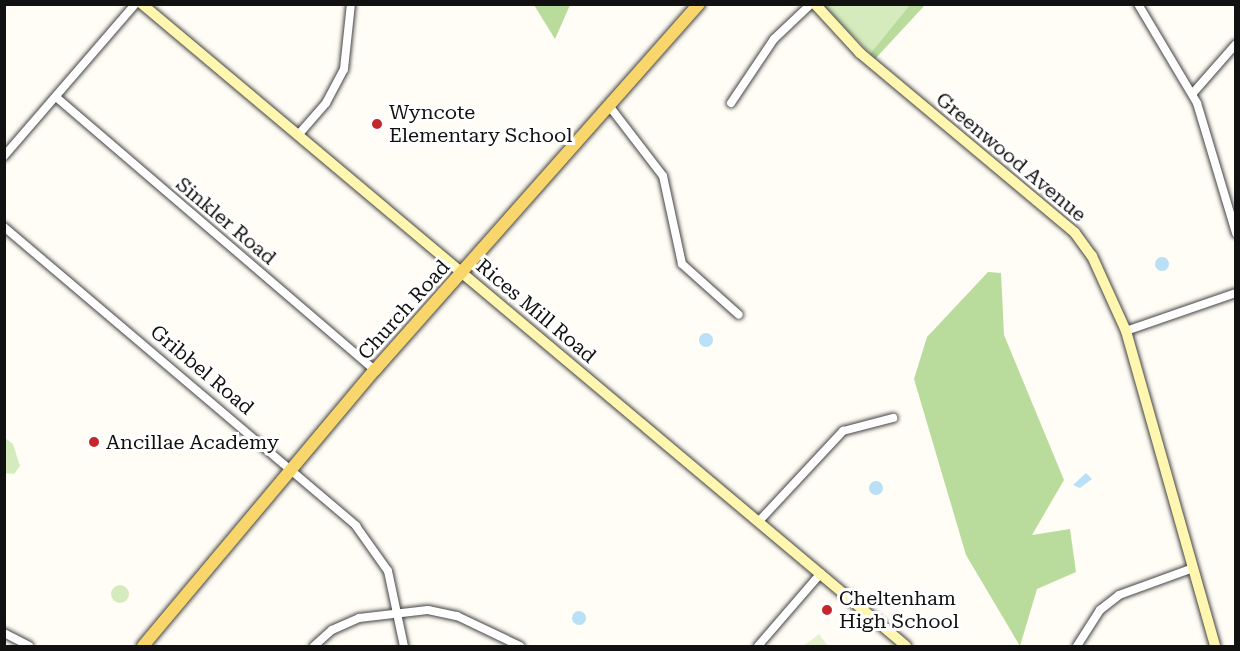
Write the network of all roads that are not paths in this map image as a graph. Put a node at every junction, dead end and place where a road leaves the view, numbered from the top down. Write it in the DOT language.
graph roads {
  1 [pos="135,4"];
  2 [pos="142,4"];
  3 [pos="351,4"];
  4 [pos="699,4"];
  5 [pos="813,4"];
  6 [pos="1138,4"];
  7 [pos="1236,44"];
  8 [pos="1193,93"];
  9 [pos="56,97"];
  10 [pos="731,103"];
  11 [pos="610,107"];
  12 [pos="298,134"];
  13 [pos="4,156"];
  14 [pos="4,227"];
  15 [pos="1236,233"];
  16 [pos="462,273"];
  17 [pos="1236,292"];
  18 [pos="739,315"];
  19 [pos="1126,331"];
  20 [pos="375,370"];
  21 [pos="893,418"];
  22 [pos="294,468"];
  23 [pos="760,520"];
  24 [pos="1193,568"];
  25 [pos="821,573"];
  26 [pos="399,613"];
  27 [pos="4,633"];
  28 [pos="29,646"];
  29 [pos="143,646"];
  30 [pos="314,646"];
  31 [pos="404,646"];
  32 [pos="520,646"];
  33 [pos="758,646"];
  34 [pos="906,646"];
  35 [pos="1077,646"];
  36 [pos="1215,646"];
  1 -- 9 [label="street"];
  2 -- 12 [label="street, Rices Mill Road"];
  3 -- 12 [label="street"];
  4 -- 11 [label="main road, Church Road"];
  5 -- 10 [label="street"];
  5 -- 19 [label="street, Greenwood Avenue"];
  6 -- 8 [label="street"];
  7 -- 8 [label="street"];
  8 -- 15 [label="street"];
  9 -- 13 [label="street"];
  9 -- 20 [label="street, Sinkler Road"];
  11 -- 16 [label="main road, Church Road"];
  11 -- 18 [label="street"];
  12 -- 16 [label="street, Rices Mill Road"];
  14 -- 22 [label="street, Gribbel Road"];
  16 -- 20 [label="main road, Church Road"];
  16 -- 23 [label="street, Rices Mill Road"];
  17 -- 19 [label="street"];
  19 -- 24 [label="street, Greenwood Avenue"];
  20 -- 22 [label="main road, Church Road"];
  21 -- 23 [label="street"];
  22 -- 26 [label="street, Gribbel Road"];
  22 -- 29 [label="main road, Church Road"];
  23 -- 25 [label="street, Rices Mill Road"];
  24 -- 35 [label="street"];
  24 -- 36 [label="street, Greenwood Avenue"];
  25 -- 33 [label="street"];
  25 -- 34 [label="street, Rices Mill Road"];
  26 -- 30 [label="street"];
  26 -- 31 [label="street, Gribbel Road"];
  26 -- 32 [label="street"];
  27 -- 28 [label="street"];
}
